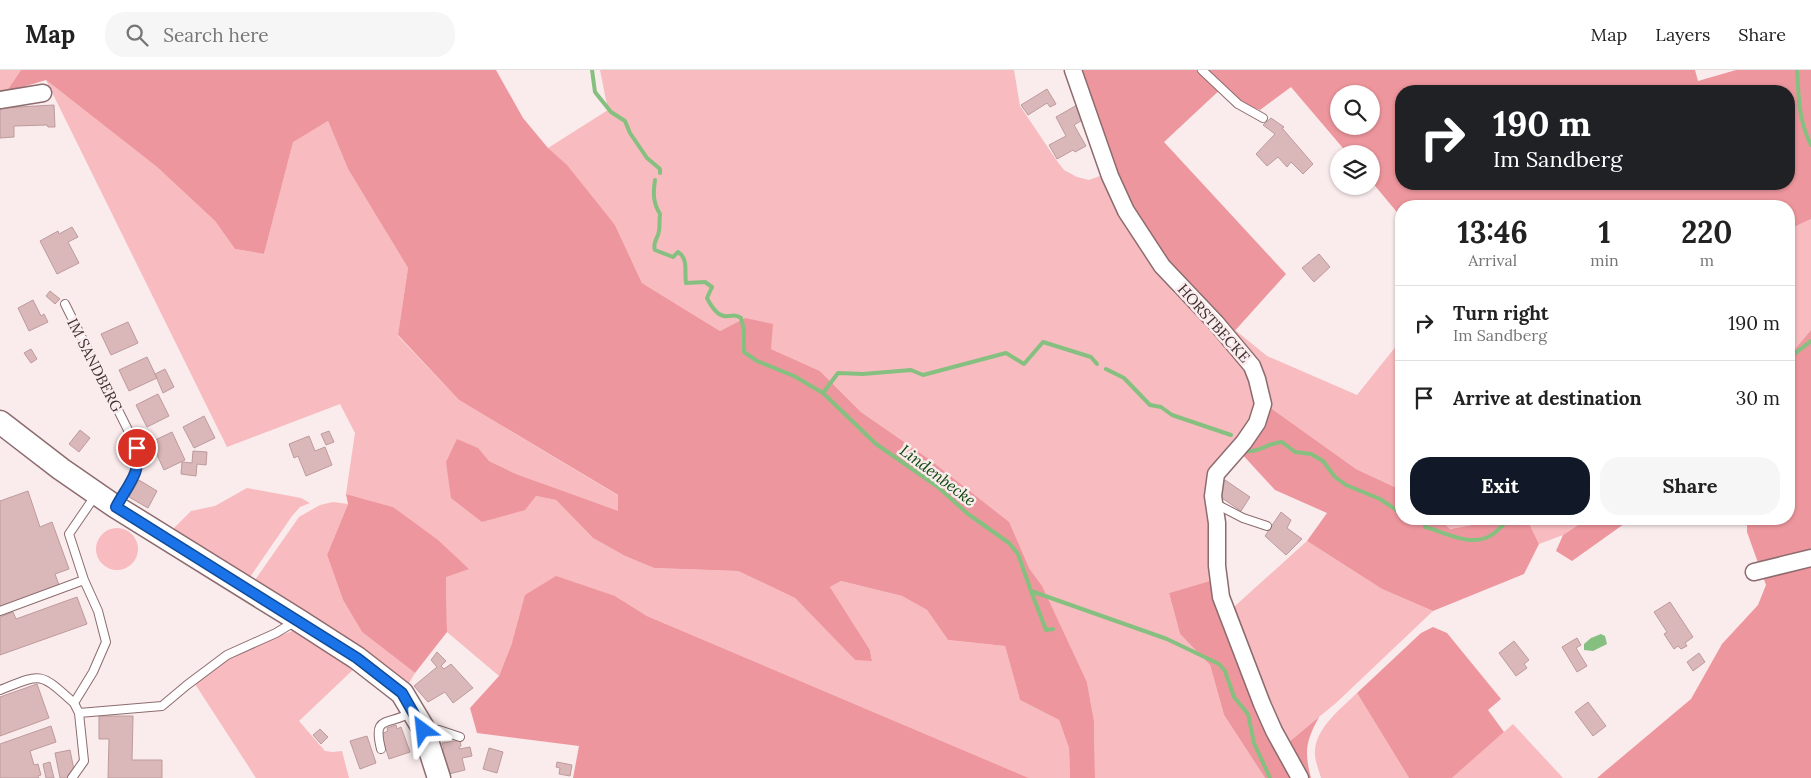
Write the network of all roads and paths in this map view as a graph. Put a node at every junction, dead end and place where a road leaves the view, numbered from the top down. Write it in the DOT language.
graph roads {
  1 [pos="1073,70"];
  2 [pos="1202,70"];
  3 [pos="43,93"];
  4 [pos="0,100"];
  5 [pos="1263,118"];
  6 [pos="65,304"];
  7 [pos="0,422"];
  8 [pos="96,494"];
  9 [pos="1214,503"];
  10 [pos="116,507"];
  11 [pos="1267,526"];
  12 [pos="1811,558"];
  13 [pos="1754,572"];
  14 [pos="84,580"];
  15 [pos="0,611"];
  16 [pos="298,620"];
  17 [pos="0,690"];
  18 [pos="74,703"];
  19 [pos="79,713"];
  20 [pos="418,720"];
  21 [pos="460,737"];
  22 [pos="381,749"];
  23 [pos="72,778"];
  24 [pos="439,778"];
  25 [pos="1300,778"];
  1 -- 9 [label="street, HORSTBECKE"];
  2 -- 5 [label="lane"];
  3 -- 4 [label="street"];
  6 -- 10 [label="lane, IM SANDBERG"];
  7 -- 8 [label="street"];
  8 -- 10 [label="street"];
  8 -- 14 [label="lane"];
  9 -- 11 [label="lane"];
  9 -- 25 [label="street, HORSTBECKE"];
  10 -- 16 [label="street"];
  12 -- 13 [label="street"];
  14 -- 15 [label="lane"];
  14 -- 18 [label="lane"];
  16 -- 19 [label="lane"];
  16 -- 20 [label="street"];
  17 -- 18 [label="lane"];
  18 -- 19 [label="lane"];
  19 -- 23 [label="lane"];
  20 -- 21 [label="lane"];
  20 -- 22 [label="lane"];
  20 -- 24 [label="street"];
}
